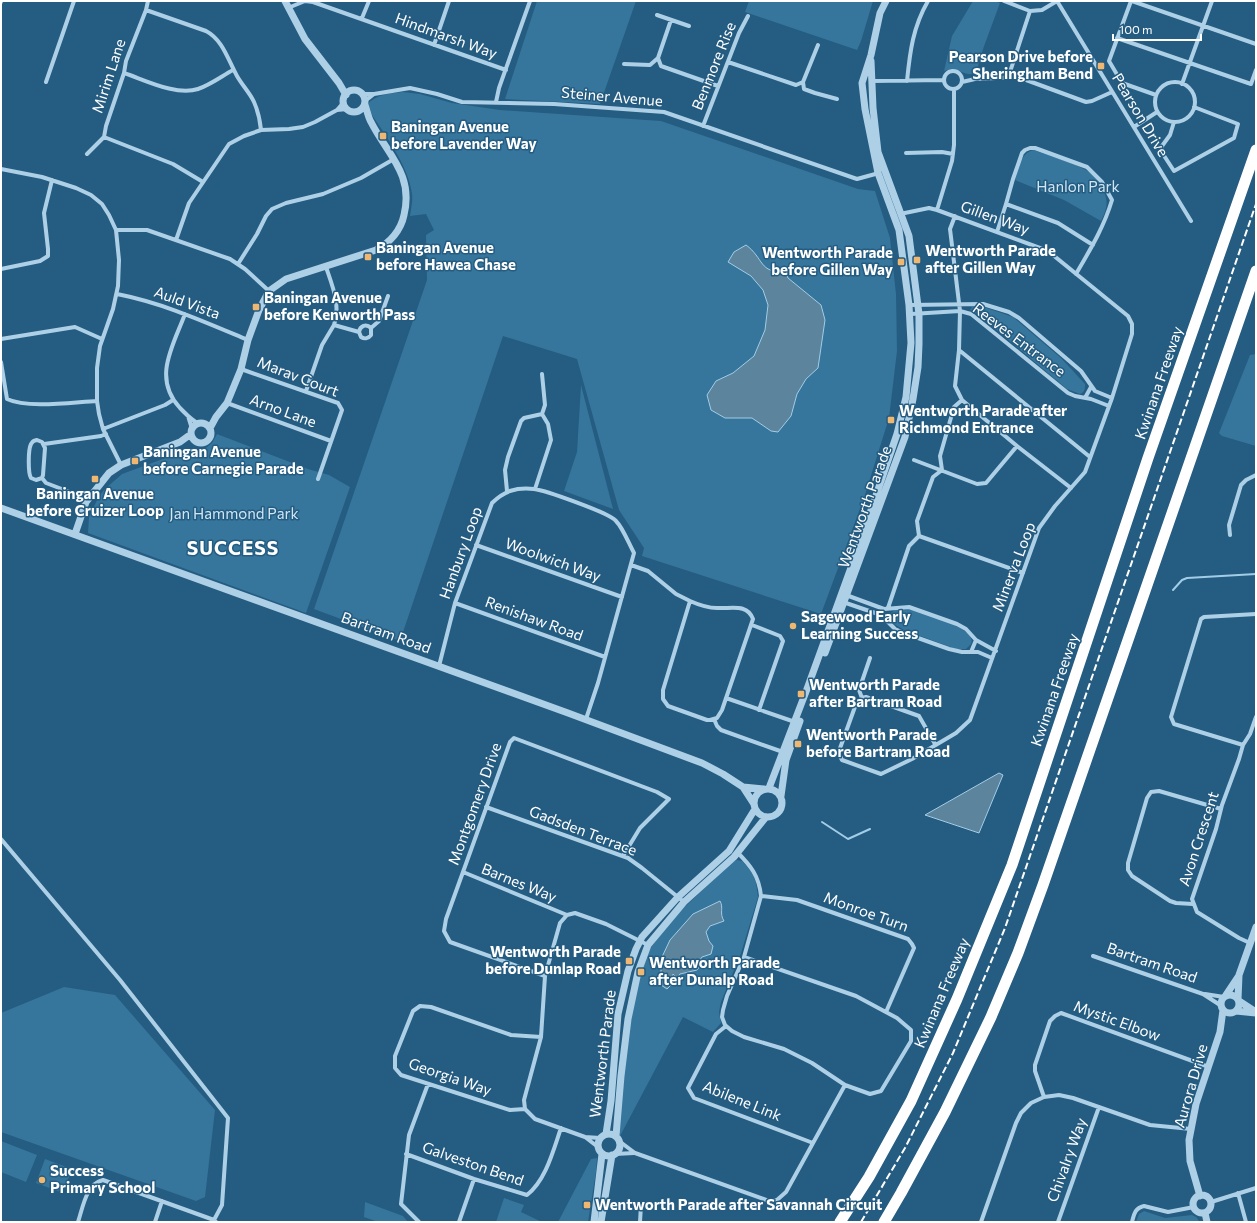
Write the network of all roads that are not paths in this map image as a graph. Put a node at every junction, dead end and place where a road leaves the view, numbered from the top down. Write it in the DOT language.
graph roads {
  1 [pos="74,1"];
  2 [pos="148,1"];
  3 [pos="369,1"];
  4 [pos="449,1"];
  5 [pos="530,1"];
  6 [pos="886,1"];
  7 [pos="928,1"];
  8 [pos="1004,1"];
  9 [pos="1057,1"];
  10 [pos="1131,1"];
  11 [pos="1212,1"];
  12 [pos="287,4"];
  13 [pos="146,10"];
  14 [pos="1030,11"];
  15 [pos="657,15"];
  16 [pos="748,16"];
  17 [pos="362,18"];
  18 [pos="671,20"];
  19 [pos="1204,25"];
  20 [pos="689,26"];
  21 [pos="1117,38"];
  22 [pos="1256,44"];
  23 [pos="434,45"];
  24 [pos="818,45"];
  25 [pos="871,55"];
  26 [pos="658,58"];
  27 [pos="728,62"];
  28 [pos="1190,63"];
  29 [pos="624,64"];
  30 [pos="233,70"];
  31 [pos="506,70"];
  32 [pos="1256,70"];
  33 [pos="124,73"];
  34 [pos="1010,78"];
  35 [pos="943,80"];
  36 [pos="872,81"];
  37 [pos="907,81"];
  38 [pos="46,82"];
  39 [pos="803,82"];
  40 [pos="962,82"];
  41 [pos="1182,84"];
  42 [pos="718,86"];
  43 [pos="954,90"];
  44 [pos="1112,92"];
  45 [pos="362,94"];
  46 [pos="374,94"];
  47 [pos="1156,95"];
  48 [pos="347,99"];
  49 [pos="837,99"];
  50 [pos="496,102"];
  51 [pos="365,103"];
  52 [pos="1194,107"];
  53 [pos="337,110"];
  54 [pos="354,112"];
  55 [pos="1157,112"];
  56 [pos="370,122"];
  57 [pos="1174,122"];
  58 [pos="703,126"];
  59 [pos="1134,127"];
  60 [pos="261,130"];
  61 [pos="104,137"];
  62 [pos="1256,150"];
  63 [pos="906,152"];
  64 [pos="87,154"];
  65 [pos="953,154"];
  66 [pos="395,158"];
  67 [pos="1,169"];
  68 [pos="882,172"];
  69 [pos="52,180"];
  70 [pos="203,182"];
  71 [pos="1006,204"];
  72 [pos="937,210"];
  73 [pos="897,215"];
  74 [pos="955,216"];
  75 [pos="1191,220"];
  76 [pos="116,230"];
  77 [pos="997,232"];
  78 [pos="176,240"];
  79 [pos="1094,245"];
  80 [pos="238,264"];
  81 [pos="326,267"];
  82 [pos="1,269"];
  83 [pos="1256,271"];
  84 [pos="1076,274"];
  85 [pos="269,291"];
  86 [pos="117,294"];
  87 [pos="388,296"];
  88 [pos="918,304"];
  89 [pos="960,304"];
  90 [pos="910,305"];
  91 [pos="960,310"];
  92 [pos="184,314"];
  93 [pos="911,314"];
  94 [pos="919,314"];
  95 [pos="1132,324"];
  96 [pos="334,325"];
  97 [pos="371,328"];
  98 [pos="359,332"];
  99 [pos="1,339"];
  100 [pos="102,339"];
  101 [pos="248,340"];
  102 [pos="959,350"];
  103 [pos="1,362"];
  104 [pos="241,369"];
  105 [pos="542,374"];
  106 [pos="1091,387"];
  107 [pos="306,391"];
  108 [pos="1085,398"];
  109 [pos="1112,398"];
  110 [pos="173,400"];
  111 [pos="962,400"];
  112 [pos="97,401"];
  113 [pos="227,403"];
  114 [pos="1108,406"];
  115 [pos="542,414"];
  116 [pos="187,416"];
  117 [pos="216,417"];
  118 [pos="201,424"];
  119 [pos="210,428"];
  120 [pos="103,429"];
  121 [pos="192,432"];
  122 [pos="106,434"];
  123 [pos="331,441"];
  124 [pos="180,442"];
  125 [pos="196,442"];
  126 [pos="44,444"];
  127 [pos="1016,446"];
  128 [pos="1090,457"];
  129 [pos="914,460"];
  130 [pos="121,465"];
  131 [pos="942,470"];
  132 [pos="1256,475"];
  133 [pos="42,478"];
  134 [pos="318,479"];
  135 [pos="1071,488"];
  136 [pos="535,489"];
  137 [pos="507,491"];
  138 [pos="86,502"];
  139 [pos="1,505"];
  140 [pos="1,508"];
  141 [pos="15,513"];
  142 [pos="75,534"];
  143 [pos="1230,535"];
  144 [pos="919,536"];
  145 [pos="476,545"];
  146 [pos="631,565"];
  147 [pos="1023,573"];
  148 [pos="622,597"];
  149 [pos="843,598"];
  150 [pos="690,601"];
  151 [pos="455,603"];
  152 [pos="888,608"];
  153 [pos="1256,614"];
  154 [pos="752,625"];
  155 [pos="976,640"];
  156 [pos="996,651"];
  157 [pos="971,652"];
  158 [pos="605,657"];
  159 [pos="870,658"];
  160 [pos="992,658"];
  161 [pos="439,666"];
  162 [pos="726,698"];
  163 [pos="862,698"];
  164 [pos="759,710"];
  165 [pos="1256,716"];
  166 [pos="586,719"];
  167 [pos="714,719"];
  168 [pos="795,722"];
  169 [pos="935,744"];
  170 [pos="1243,745"];
  171 [pos="784,752"];
  172 [pos="743,787"];
  173 [pos="766,789"];
  174 [pos="781,796"];
  175 [pos="755,806"];
  176 [pos="486,807"];
  177 [pos="1221,808"];
  178 [pos="766,817"];
  179 [pos="1,839"];
  180 [pos="731,847"];
  181 [pos="738,853"];
  182 [pos="623,856"];
  183 [pos="463,872"];
  184 [pos="761,896"];
  185 [pos="681,900"];
  186 [pos="1193,904"];
  187 [pos="567,915"];
  188 [pos="1256,927"];
  189 [pos="640,940"];
  190 [pos="1250,943"];
  191 [pos="648,945"];
  192 [pos="1093,956"];
  193 [pos="744,957"];
  194 [pos="1239,975"];
  195 [pos="545,976"];
  196 [pos="1203,994"];
  197 [pos="1225,996"];
  198 [pos="1238,1000"];
  199 [pos="1222,1008"];
  200 [pos="886,1012"];
  201 [pos="1234,1012"];
  202 [pos="1256,1013"];
  203 [pos="726,1026"];
  204 [pos="1220,1032"];
  205 [pos="541,1037"];
  206 [pos="1209,1067"];
  207 [pos="428,1084"];
  208 [pos="845,1085"];
  209 [pos="1044,1097"];
  210 [pos="1099,1107"];
  211 [pos="525,1109"];
  212 [pos="562,1128"];
  213 [pos="1191,1129"];
  214 [pos="603,1136"];
  215 [pos="585,1137"];
  216 [pos="617,1139"];
  217 [pos="814,1143"];
  218 [pos="598,1147"];
  219 [pos="635,1153"];
  220 [pos="406,1154"];
  221 [pos="602,1154"];
  222 [pos="613,1155"];
  223 [pos="474,1179"];
  224 [pos="1256,1188"];
  225 [pos="1238,1194"];
  226 [pos="1200,1196"];
  227 [pos="162,1201"];
  228 [pos="1211,1202"];
  229 [pos="641,1205"];
  230 [pos="1194,1207"];
  231 [pos="1205,1213"];
  232 [pos="215,1221"];
  233 [pos="78,1222"];
  234 [pos="155,1222"];
  235 [pos="419,1222"];
  236 [pos="459,1222"];
  237 [pos="594,1222"];
  238 [pos="601,1222"];
  239 [pos="640,1222"];
  240 [pos="840,1222"];
  241 [pos="884,1222"];
  242 [pos="981,1222"];
  243 [pos="1058,1222"];
  244 [pos="1132,1222"];
  245 [pos="1207,1222"];
  246 [pos="1246,1222"];
  1 -- 38 [label="street"];
  2 -- 13 [label="street, Mirim Lane"];
  3 -- 17 [label="street"];
  4 -- 23 [label="street"];
  5 -- 31 [label="street"];
  6 -- 25 [label="street, Wentworth Parade"];
  7 -- 37 [label="street"];
  8 -- 14 [label="street"];
  9 -- 14 [label="street"];
  9 -- 44 [label="street, Pearson Drive"];
  10 -- 19 [label="street"];
  10 -- 21 [label="street"];
  11 -- 19 [label="street"];
  12 -- 17 [label="street, Hindmarsh Way"];
  12 -- 48 [label="street"];
  13 -- 30 [label="street"];
  13 -- 33 [label="street, Mirim Lane"];
  14 -- 34 [label="street"];
  15 -- 18 [label="street"];
  16 -- 27 [label="street, Benmore Rise"];
  17 -- 23 [label="street, Hindmarsh Way"];
  18 -- 20 [label="street"];
  18 -- 26 [label="street"];
  19 -- 22 [label="street"];
  19 -- 28 [label="street"];
  21 -- 28 [label="street"];
  21 -- 47 [label="street"];
  23 -- 31 [label="street, Hindmarsh Way"];
  24 -- 39 [label="street"];
  25 -- 36 [label="street, Wentworth Parade"];
  25 -- 68 [label="street, Wentworth Parade"];
  26 -- 29 [label="street"];
  26 -- 42 [label="street"];
  27 -- 39 [label="street"];
  27 -- 42 [label="street, Benmore Rise"];
  28 -- 32 [label="street"];
  28 -- 41 [label="street"];
  30 -- 33 [label="street"];
  30 -- 60 [label="street"];
  31 -- 50 [label="street"];
  33 -- 61 [label="street, Mirim Lane"];
  34 -- 40 [label="street"];
  34 -- 44 [label="street"];
  35 -- 37 [label="street"];
  35 -- 40 [label="street"];
  35 -- 43 [label="street"];
  36 -- 37 [label="street"];
  36 -- 68 [label="street, Wentworth Parade"];
  39 -- 49 [label="street"];
  40 -- 43 [label="street"];
  41 -- 47 [label="street"];
  41 -- 52 [label="street"];
  42 -- 58 [label="street, Benmore Rise"];
  43 -- 65 [label="street"];
  44 -- 59 [label="street, Pearson Drive"];
  45 -- 46 [label="street, Steiner Avenue"];
  45 -- 48 [label="street"];
  45 -- 51 [label="street"];
  46 -- 50 [label="street, Steiner Avenue"];
  46 -- 51 [label="street, Steiner Avenue"];
  47 -- 55 [label="street"];
  48 -- 53 [label="street"];
  48 -- 53 [label="street"];
  48 -- 54 [label="street"];
  50 -- 58 [label="street, Steiner Avenue"];
  51 -- 54 [label="street"];
  51 -- 56 [label="street"];
  52 -- 57 [label="street"];
  52 -- 57 [label="street"];
  53 -- 60 [label="street"];
  54 -- 56 [label="street"];
  55 -- 57 [label="street"];
  55 -- 59 [label="street"];
  56 -- 66 [label="street"];
  58 -- 68 [label="street, Steiner Avenue"];
  59 -- 75 [label="street, Pearson Drive"];
  60 -- 70 [label="street"];
  61 -- 64 [label="street, Mirim Lane"];
  61 -- 70 [label="street"];
  62 -- 240 [label="highway, Kwinana Freeway"];
  63 -- 65 [label="street"];
  65 -- 72 [label="street"];
  66 -- 80 [label="street"];
  66 -- 81 [label="street"];
  67 -- 69 [label="street"];
  68 -- 73 [label="street, Wentworth Parade"];
  69 -- 76 [label="street"];
  69 -- 82 [label="street"];
  70 -- 78 [label="street"];
  71 -- 77 [label="street"];
  71 -- 79 [label="street"];
  71 -- 79 [label="street"];
  72 -- 73 [label="street, Gillen Way"];
  72 -- 74 [label="street, Gillen Way"];
  73 -- 88 [label="street, Wentworth Parade"];
  73 -- 90 [label="street, Wentworth Parade"];
  74 -- 77 [label="street, Gillen Way"];
  74 -- 89 [label="street"];
  76 -- 78 [label="street"];
  76 -- 86 [label="street"];
  77 -- 84 [label="street, Gillen Way"];
  78 -- 80 [label="street"];
  79 -- 84 [label="street"];
  80 -- 85 [label="street"];
  81 -- 85 [label="street"];
  81 -- 96 [label="street"];
  83 -- 241 [label="highway"];
  84 -- 95 [label="street, Gillen Way"];
  85 -- 101 [label="street"];
  86 -- 92 [label="street, Auld Vista"];
  86 -- 100 [label="street"];
  87 -- 97 [label="street"];
  88 -- 89 [label="street, Reeves Entrance"];
  88 -- 90 [label="street, Reeves Entrance"];
  88 -- 94 [label="street, Wentworth Parade"];
  89 -- 91 [label="street"];
  89 -- 106 [label="street, Reeves Entrance"];
  90 -- 93 [label="street, Wentworth Parade"];
  91 -- 94 [label="street, Reeves Entrance"];
  91 -- 102 [label="street"];
  91 -- 108 [label="street, Reeves Entrance"];
  92 -- 101 [label="street, Auld Vista"];
  92 -- 110 [label="street"];
  93 -- 94 [label="street, Reeves Entrance"];
  93 -- 149 [label="street, Wentworth Parade"];
  94 -- 149 [label="street, Wentworth Parade"];
  95 -- 109 [label="street, Minerva Loop"];
  96 -- 98 [label="street"];
  96 -- 107 [label="street"];
  97 -- 98 [label="street"];
  97 -- 98 [label="street"];
  99 -- 100 [label="street"];
  100 -- 112 [label="street"];
  101 -- 104 [label="street"];
  102 -- 111 [label="street"];
  102 -- 128 [label="street"];
  103 -- 112 [label="street"];
  104 -- 107 [label="street, Marav Court"];
  104 -- 113 [label="street"];
  105 -- 115 [label="street"];
  106 -- 108 [label="street"];
  106 -- 109 [label="street"];
  107 -- 123 [label="street, Marav Court"];
  108 -- 114 [label="street, Reeves Entrance"];
  109 -- 114 [label="street, Minerva Loop"];
  110 -- 116 [label="street"];
  110 -- 120 [label="street"];
  111 -- 127 [label="street"];
  111 -- 131 [label="street"];
  112 -- 120 [label="street"];
  113 -- 117 [label="street"];
  113 -- 123 [label="street, Arno Lane"];
  114 -- 128 [label="street, Minerva Loop"];
  115 -- 136 [label="street"];
  115 -- 137 [label="street"];
  116 -- 118 [label="street"];
  116 -- 121 [label="street"];
  117 -- 118 [label="street"];
  117 -- 119 [label="street"];
  118 -- 119 [label="street"];
  118 -- 121 [label="street"];
  119 -- 125 [label="street"];
  120 -- 122 [label="street"];
  121 -- 124 [label="street"];
  121 -- 125 [label="street"];
  122 -- 126 [label="street"];
  122 -- 130 [label="street"];
  123 -- 134 [label="street, Marav Court"];
  124 -- 125 [label="street"];
  124 -- 130 [label="street"];
  126 -- 133 [label="street"];
  126 -- 133 [label="street"];
  127 -- 131 [label="street"];
  127 -- 135 [label="street"];
  128 -- 135 [label="street, Minerva Loop"];
  129 -- 131 [label="street"];
  130 -- 138 [label="street"];
  131 -- 144 [label="street"];
  132 -- 143 [label="street"];
  133 -- 138 [label="street"];
  135 -- 147 [label="street, Minerva Loop"];
  136 -- 137 [label="street"];
  136 -- 146 [label="street"];
  137 -- 145 [label="street, Hanbury Loop"];
  138 -- 142 [label="street"];
  139 -- 141 [label="street, Bartram Road"];
  140 -- 141 [label="street, Bartram Road"];
  141 -- 142 [label="street, Bartram Road"];
  142 -- 161 [label="street, Bartram Road"];
  144 -- 147 [label="street"];
  144 -- 152 [label="street"];
  145 -- 148 [label="street, Woolwich Way"];
  145 -- 151 [label="street, Hanbury Loop"];
  146 -- 148 [label="street"];
  146 -- 150 [label="street"];
  147 -- 156 [label="street, Minerva Loop"];
  148 -- 158 [label="street"];
  149 -- 152 [label="street"];
  149 -- 157 [label="street"];
  149 -- 168 [label="street, Wentworth Parade"];
  149 -- 174 [label="street, Wentworth Parade"];
  150 -- 154 [label="street"];
  150 -- 167 [label="street"];
  151 -- 158 [label="street, Renishaw Road"];
  151 -- 161 [label="street, Hanbury Loop"];
  152 -- 155 [label="street"];
  153 -- 170 [label="street"];
  154 -- 162 [label="street"];
  154 -- 164 [label="street"];
  155 -- 156 [label="street"];
  155 -- 157 [label="street"];
  156 -- 160 [label="street, Minerva Loop"];
  157 -- 160 [label="street"];
  158 -- 166 [label="street"];
  159 -- 163 [label="street"];
  160 -- 169 [label="street, Minerva Loop"];
  161 -- 166 [label="street, Bartram Road"];
  162 -- 164 [label="street"];
  162 -- 167 [label="street"];
  163 -- 169 [label="street"];
  163 -- 169 [label="street, Minerva Loop"];
  164 -- 168 [label="street"];
  165 -- 170 [label="street, Avon Crescent"];
  166 -- 172 [label="street, Bartram Road"];
  167 -- 171 [label="street"];
  168 -- 171 [label="street, Wentworth Parade"];
  170 -- 177 [label="street, Avon Crescent"];
  171 -- 173 [label="street, Wentworth Parade"];
  172 -- 173 [label="street, Bartram Road"];
  172 -- 175 [label="street, Bartram Road"];
  173 -- 174 [label="street"];
  173 -- 175 [label="street, Wentworth Parade"];
  174 -- 178 [label="street, Wentworth Parade"];
  175 -- 178 [label="street"];
  175 -- 180 [label="street, Wentworth Parade"];
  176 -- 182 [label="street, Gadsden Terrace"];
  176 -- 182 [label="street, Montgomery Drive"];
  176 -- 183 [label="street, Montgomery Drive"];
  177 -- 186 [label="street, Avon Crescent"];
  177 -- 186 [label="street"];
  178 -- 181 [label="street, Wentworth Parade"];
  179 -- 232 [label="street"];
  180 -- 181 [label="street"];
  180 -- 185 [label="street, Wentworth Parade"];
  181 -- 184 [label="street"];
  181 -- 185 [label="street, Wentworth Parade"];
  182 -- 185 [label="street, Gadsden Terrace"];
  183 -- 187 [label="street, Barnes Way"];
  183 -- 195 [label="street, Montgomery Drive"];
  184 -- 193 [label="street"];
  184 -- 200 [label="street, Monroe Turn"];
  185 -- 189 [label="street, Wentworth Parade"];
  185 -- 191 [label="street, Wentworth Parade"];
  186 -- 190 [label="street, Avon Crescent"];
  187 -- 189 [label="street, Barnes Way"];
  187 -- 195 [label="street"];
  188 -- 190 [label="street"];
  189 -- 191 [label="street, Barnes Way"];
  189 -- 214 [label="street, Wentworth Parade"];
  190 -- 194 [label="street"];
  191 -- 216 [label="street, Wentworth Parade"];
  192 -- 196 [label="street, Bartram Road"];
  193 -- 200 [label="street"];
  193 -- 203 [label="street"];
  194 -- 197 [label="street"];
  194 -- 198 [label="street"];
  195 -- 205 [label="street"];
  196 -- 197 [label="street, Bartram Road"];
  196 -- 199 [label="street, Bartram Road"];
  197 -- 198 [label="street"];
  197 -- 199 [label="street"];
  198 -- 201 [label="street"];
  198 -- 202 [label="street"];
  199 -- 201 [label="street"];
  199 -- 204 [label="street, Aurora Drive"];
  200 -- 208 [label="street"];
  201 -- 202 [label="street"];
  201 -- 204 [label="street, Aurora Drive"];
  203 -- 208 [label="street"];
  203 -- 217 [label="street, Abilene Link"];
  204 -- 206 [label="street, Aurora Drive"];
  205 -- 207 [label="street, Georgia Way"];
  205 -- 211 [label="street"];
  206 -- 209 [label="street, Mystic Elbow"];
  206 -- 213 [label="street, Aurora Drive"];
  207 -- 211 [label="street, Georgia Way"];
  207 -- 220 [label="street"];
  208 -- 217 [label="street"];
  209 -- 210 [label="street"];
  209 -- 242 [label="street"];
  210 -- 213 [label="street"];
  210 -- 243 [label="street, Chivalry Way"];
  211 -- 212 [label="street"];
  212 -- 215 [label="street"];
  212 -- 223 [label="street, Galveston Bend"];
  213 -- 226 [label="street, Aurora Drive"];
  214 -- 215 [label="street"];
  214 -- 216 [label="street, Wentworth Parade"];
  214 -- 218 [label="street, Wentworth Parade"];
  215 -- 218 [label="street"];
  216 -- 219 [label="street"];
  216 -- 222 [label="street, Wentworth Parade"];
  217 -- 219 [label="street"];
  218 -- 221 [label="street"];
  219 -- 222 [label="street"];
  220 -- 223 [label="street, Galveston Bend"];
  220 -- 235 [label="street"];
  221 -- 222 [label="street"];
  221 -- 237 [label="street"];
  222 -- 238 [label="street, Wentworth Parade"];
  223 -- 236 [label="street"];
  224 -- 225 [label="street"];
  225 -- 228 [label="street"];
  225 -- 246 [label="street"];
  226 -- 228 [label="street"];
  226 -- 230 [label="street"];
  227 -- 232 [label="street"];
  227 -- 233 [label="street"];
  227 -- 234 [label="street"];
  228 -- 231 [label="street"];
  229 -- 239 [label="street"];
  230 -- 231 [label="street"];
  230 -- 244 [label="street"];
  231 -- 245 [label="street"];
}
